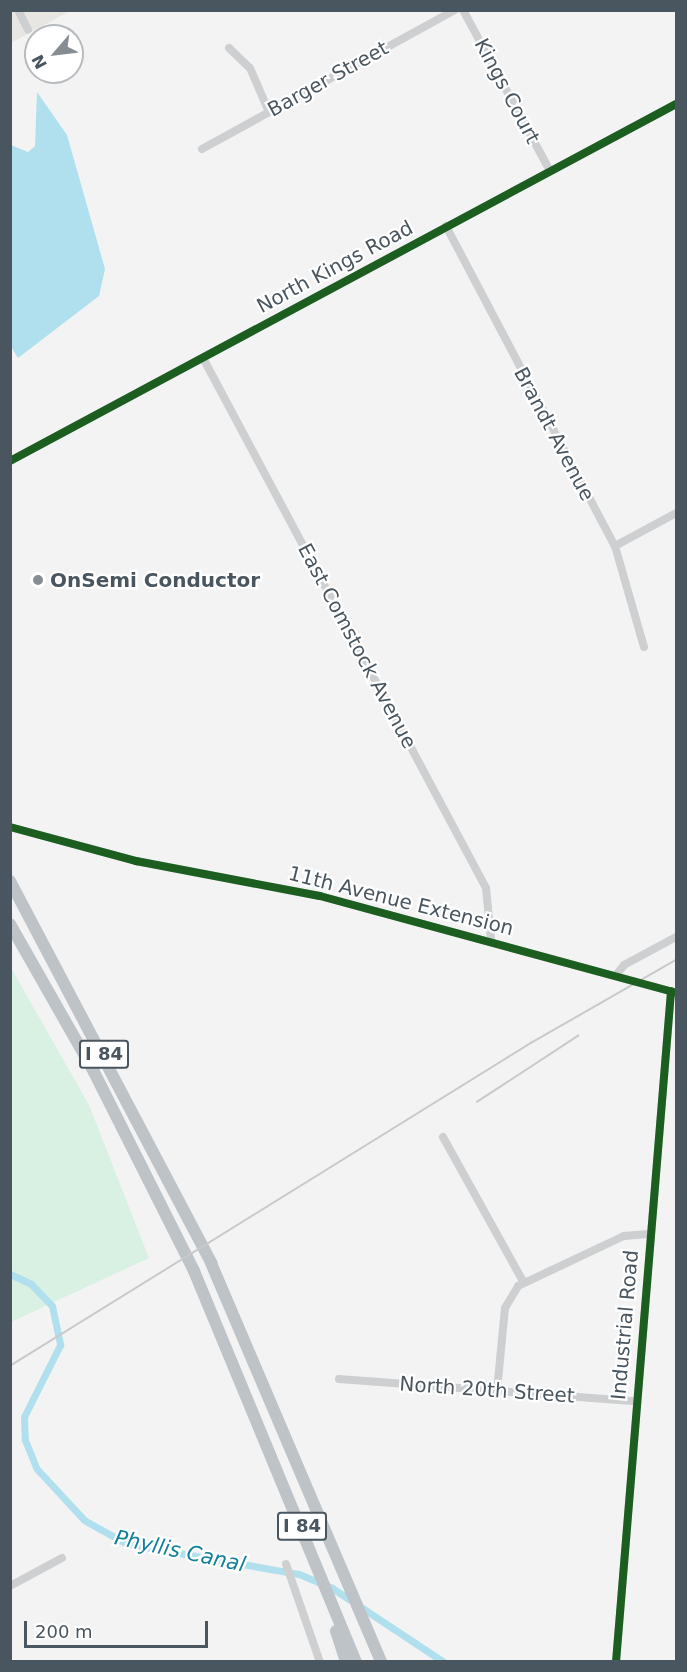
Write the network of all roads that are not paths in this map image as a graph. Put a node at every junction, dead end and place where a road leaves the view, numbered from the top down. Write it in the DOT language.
graph roads {
  1 [pos="18,10"];
  2 [pos="455,10"];
  3 [pos="463,10"];
  4 [pos="25,24"];
  5 [pos="229,48"];
  6 [pos="676,104"];
  7 [pos="269,112"];
  8 [pos="202,149"];
  9 [pos="550,171"];
  10 [pos="446,226"];
  11 [pos="203,358"];
  12 [pos="10,461"];
  13 [pos="676,513"];
  14 [pos="615,546"];
  15 [pos="645,647"];
  16 [pos="10,827"];
  17 [pos="10,881"];
  18 [pos="10,924"];
  19 [pos="676,937"];
  20 [pos="491,939"];
  21 [pos="616,975"];
  22 [pos="674,992"];
  23 [pos="443,1137"];
  24 [pos="648,1234"];
  25 [pos="524,1283"];
  26 [pos="339,1379"];
  27 [pos="497,1391"];
  28 [pos="635,1401"];
  29 [pos="62,1558"];
  30 [pos="286,1564"];
  31 [pos="10,1586"];
  32 [pos="328,1599"];
  33 [pos="364,1616"];
  34 [pos="320,1662"];
  35 [pos="346,1662"];
  36 [pos="356,1662"];
  37 [pos="381,1662"];
  38 [pos="386,1662"];
  39 [pos="616,1662"];
  1 -- 4 [label="street"];
  2 -- 7 [label="street, Barger Street"];
  3 -- 9 [label="street, Kings Court"];
  5 -- 7 [label="street"];
  6 -- 9 [label="street, North Kings Road"];
  7 -- 8 [label="street, Barger Street"];
  9 -- 10 [label="street, North Kings Road"];
  10 -- 11 [label="street, North Kings Road"];
  10 -- 14 [label="street, Brandt Avenue"];
  11 -- 12 [label="street, North Kings Road"];
  11 -- 20 [label="street, East Comstock Avenue"];
  13 -- 14 [label="street"];
  14 -- 15 [label="street, Brandt Avenue"];
  16 -- 20 [label="street, 11th Avenue Extension"];
  17 -- 33 [label="highway, I 84"];
  18 -- 32 [label="highway, I 84"];
  19 -- 21 [label="street"];
  20 -- 21 [label="street, 11th Avenue Extension"];
  21 -- 22 [label="street, 11th Avenue Extension"];
  22 -- 24 [label="street, Industrial Road"];
  23 -- 25 [label="street"];
  24 -- 25 [label="street"];
  24 -- 28 [label="street, Industrial Road"];
  25 -- 27 [label="street"];
  26 -- 27 [label="street, North 20th Street"];
  27 -- 28 [label="street, North 20th Street"];
  28 -- 39 [label="street, Industrial Road"];
  29 -- 31 [label="street"];
  30 -- 34 [label="street"];
  32 -- 35 [label="highway"];
  32 -- 36 [label="highway"];
  33 -- 37 [label="highway, I 84"];
  33 -- 38 [label="highway"];
}
